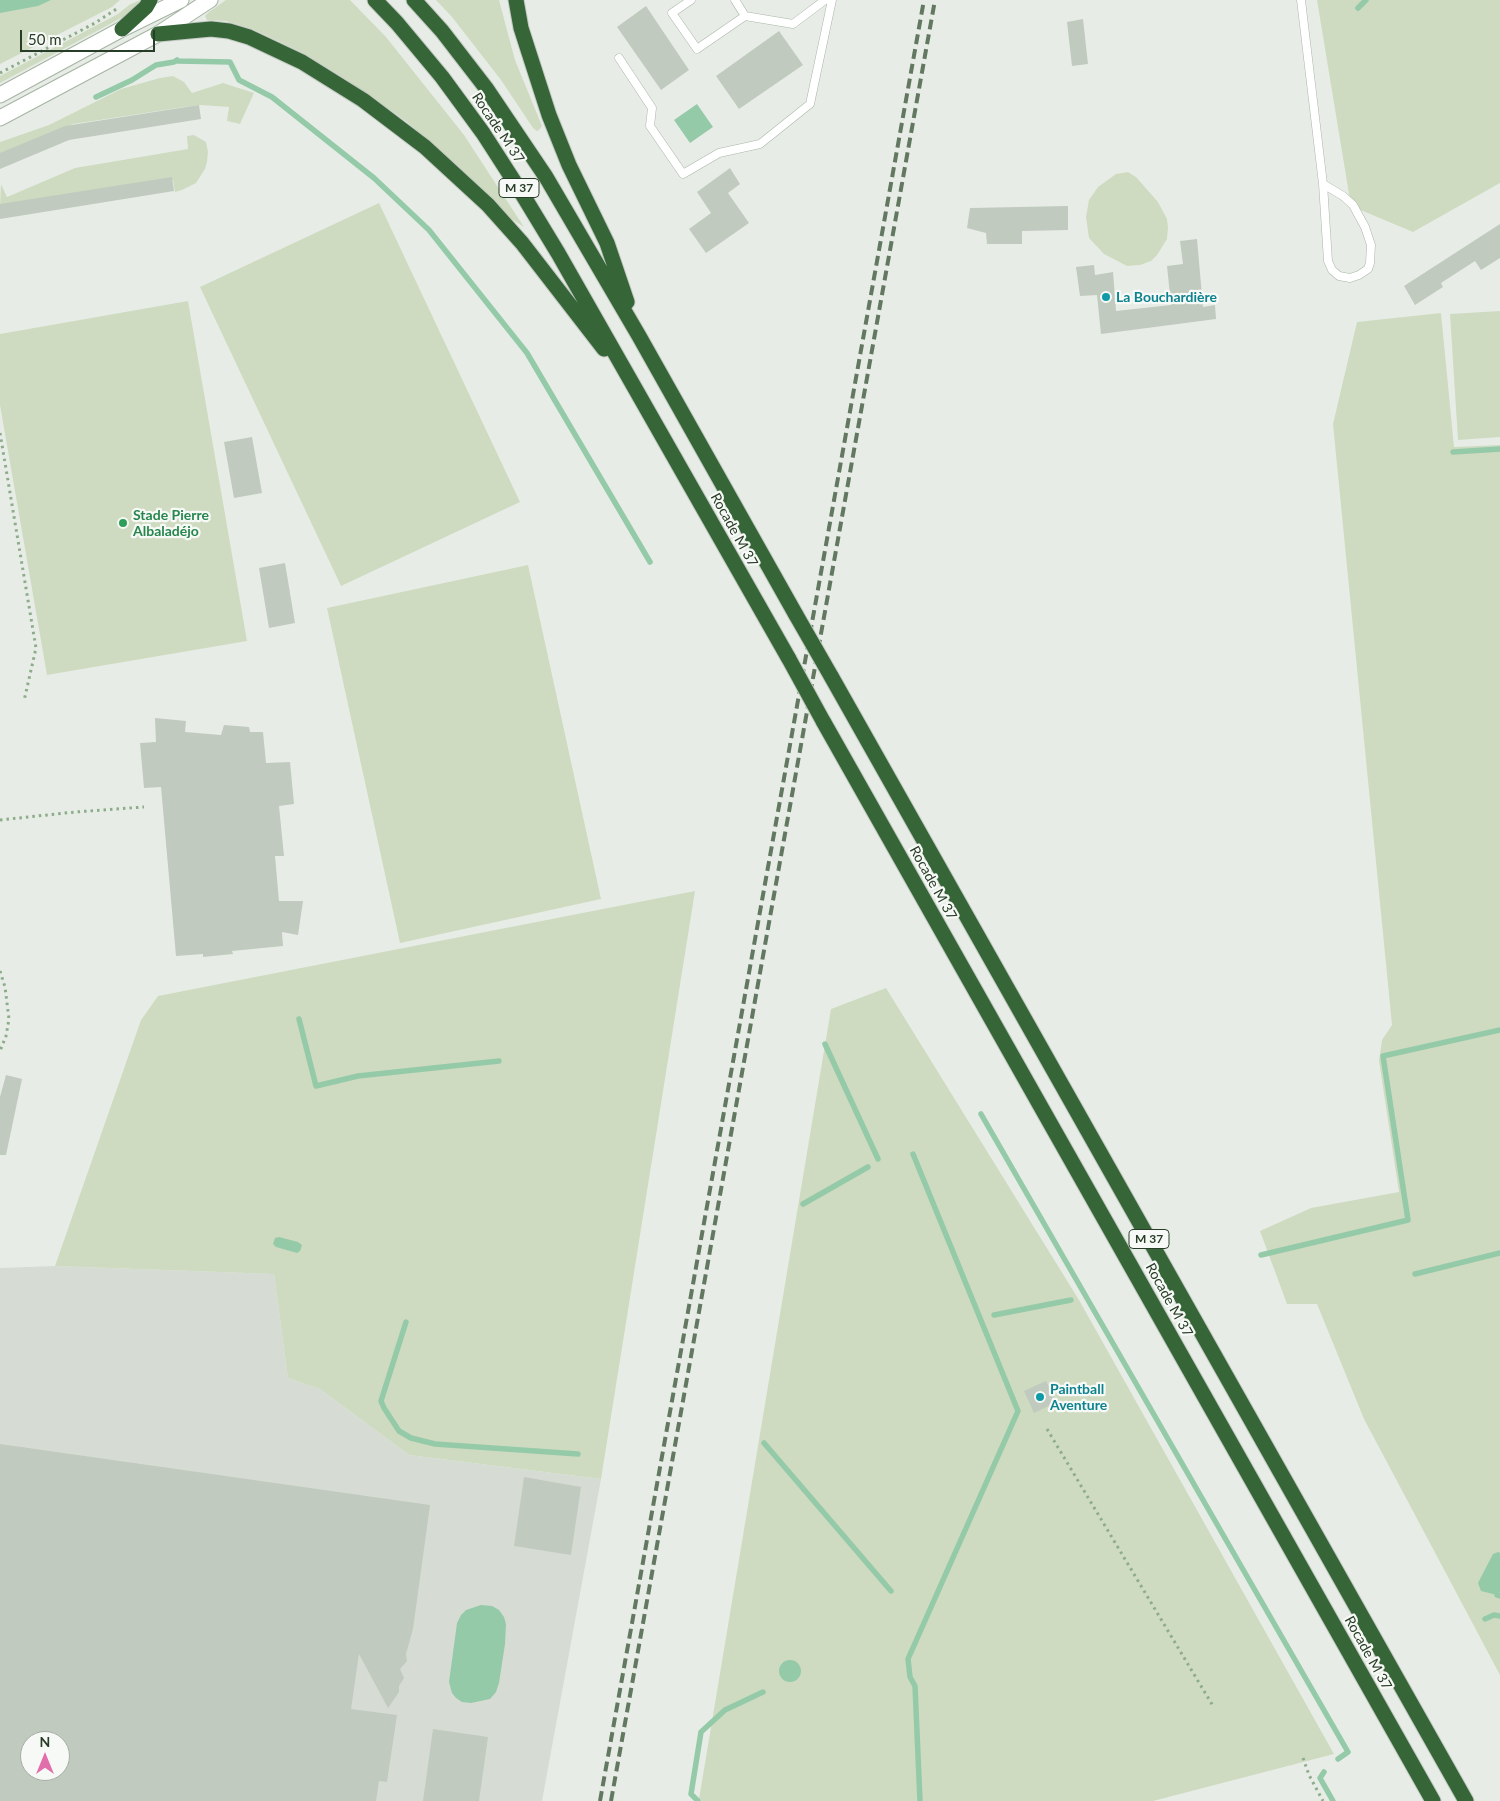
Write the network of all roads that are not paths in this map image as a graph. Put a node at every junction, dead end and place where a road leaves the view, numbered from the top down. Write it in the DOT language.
graph roads {
  1 [pos="150,0"];
  2 [pos="181,0"];
  3 [pos="210,0"];
  4 [pos="376,0"];
  5 [pos="414,0"];
  6 [pos="516,0"];
  7 [pos="691,0"];
  8 [pos="735,0"];
  9 [pos="825,0"];
  10 [pos="832,0"];
  11 [pos="1301,0"];
  12 [pos="745,16"];
  13 [pos="122,29"];
  14 [pos="158,34"];
  15 [pos="619,58"];
  16 [pos="0,95"];
  17 [pos="0,118"];
  18 [pos="1323,184"];
  19 [pos="639,336"];
  20 [pos="638,393"];
  21 [pos="1433,1801"];
  22 [pos="1466,1801"];
  1 -- 13 [label="highway"];
  2 -- 13 [label="street"];
  3 -- 14 [label="street"];
  4 -- 20 [label="highway, Rocade M 37 / M 37"];
  5 -- 19 [label="highway, Rocade M 37 / M 37"];
  6 -- 19 [label="highway"];
  7 -- 12 [label="lane"];
  8 -- 12 [label="lane"];
  9 -- 12 [label="lane"];
  10 -- 15 [label="lane"];
  11 -- 18 [label="lane"];
  13 -- 16 [label="street"];
  14 -- 17 [label="street"];
  14 -- 20 [label="highway"];
  18 -- 18 [label="lane"];
  19 -- 22 [label="highway, Rocade M 37 / M 37, bridge"];
  20 -- 21 [label="highway, Rocade M 37 / M 37, bridge"];
}
